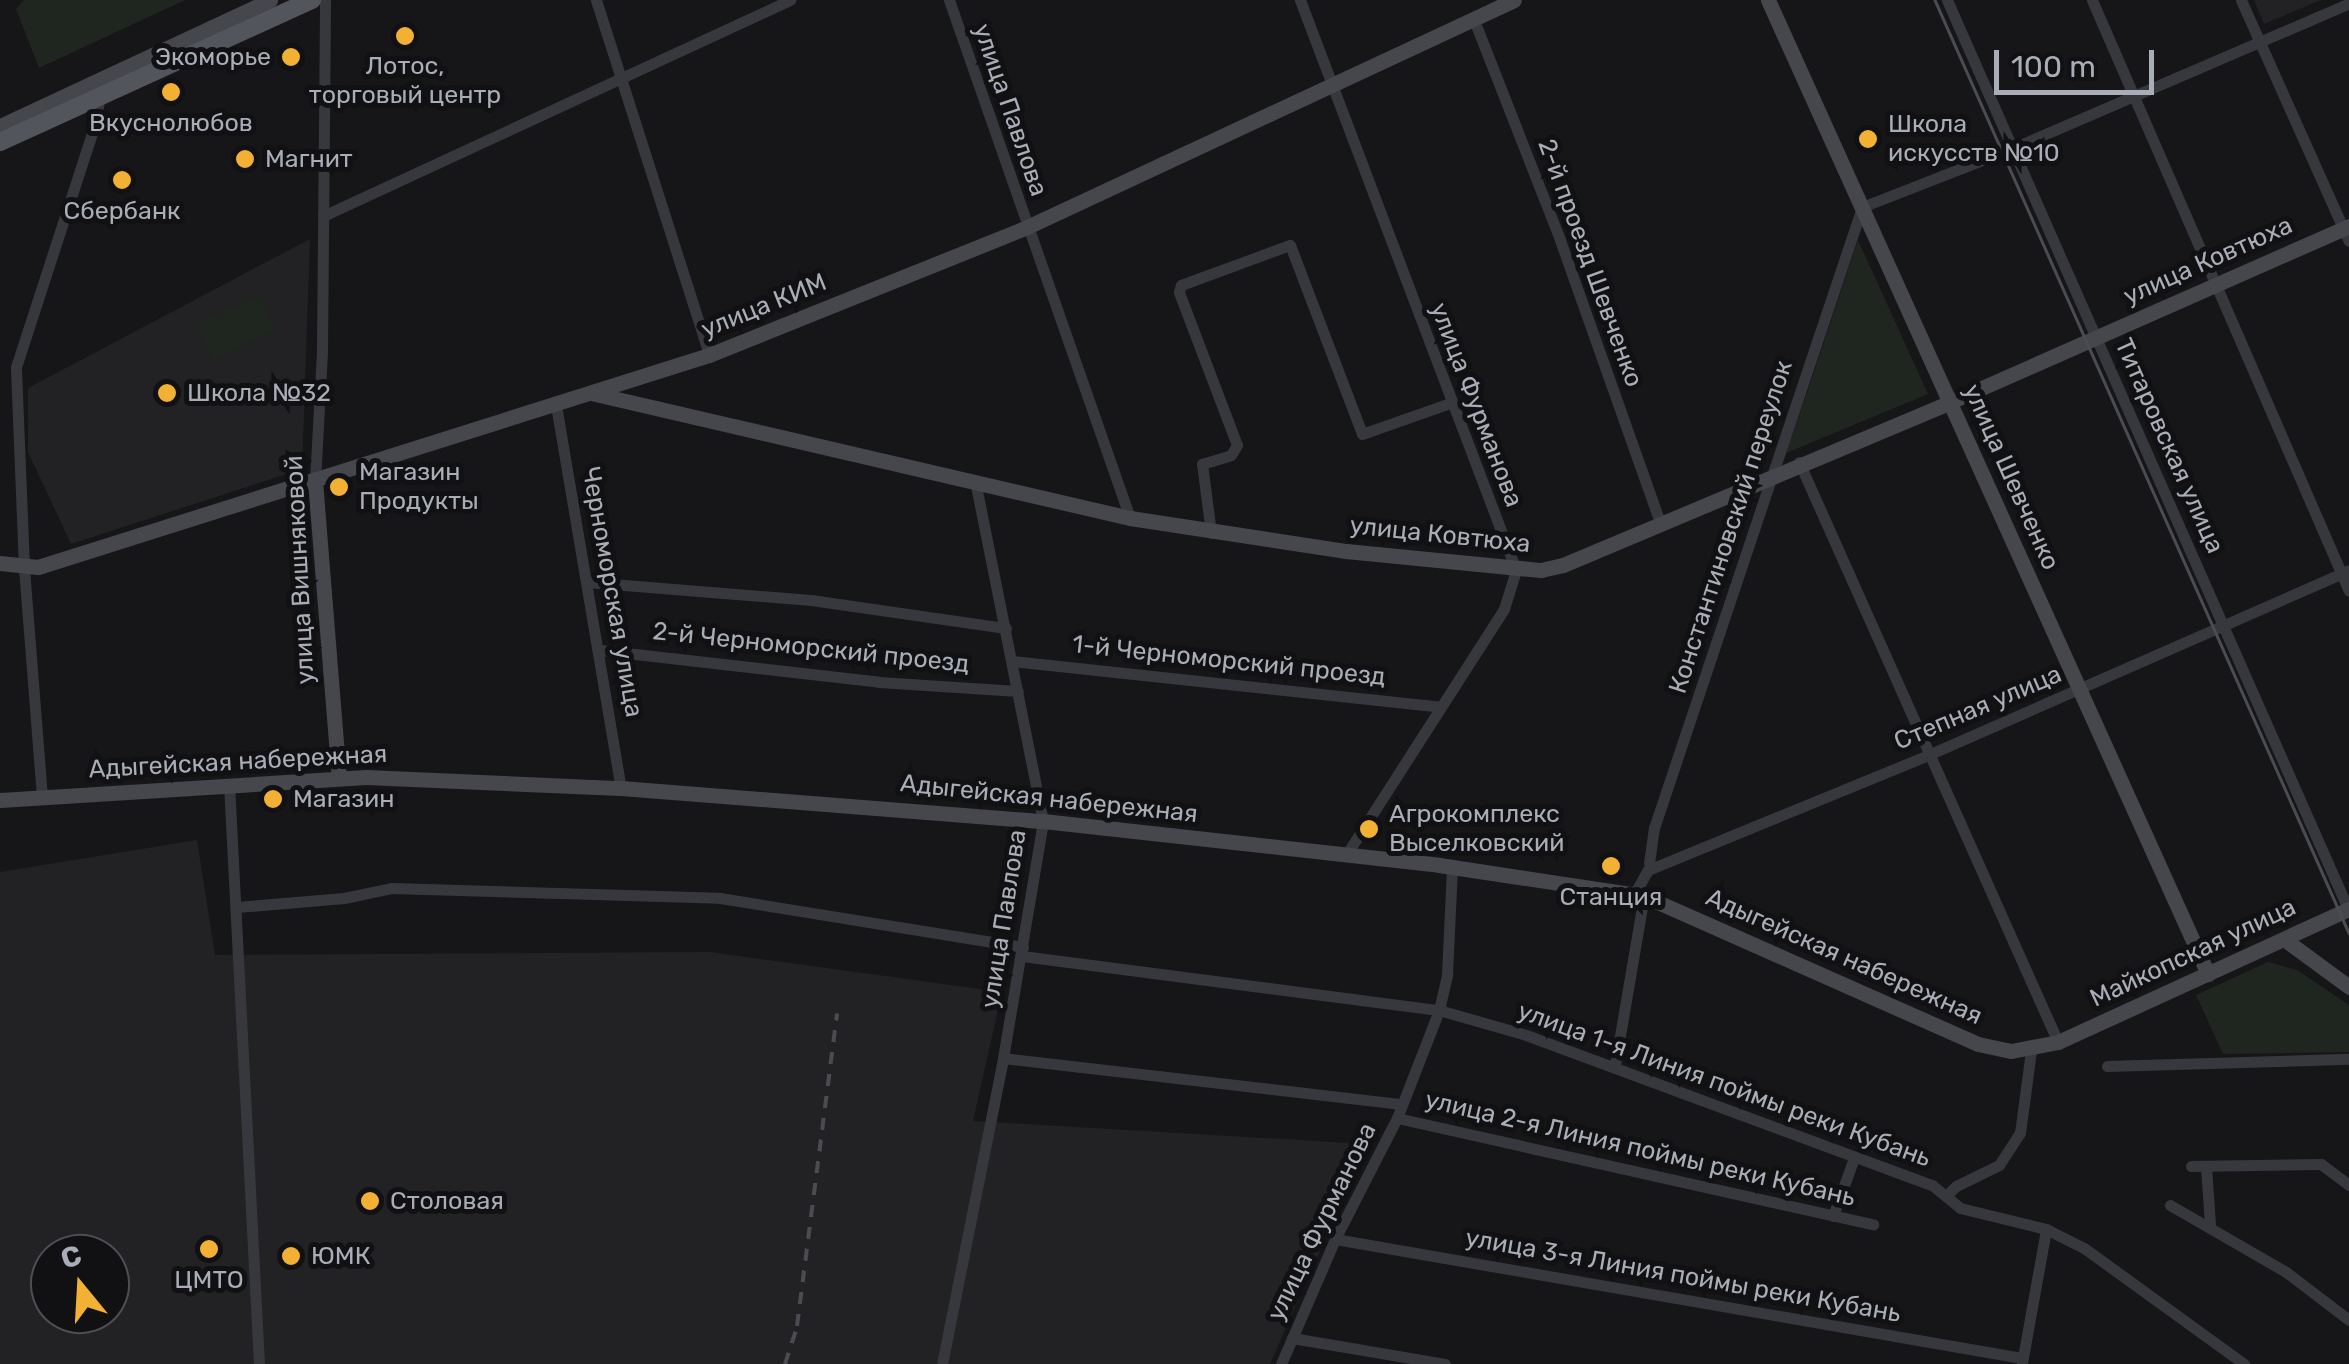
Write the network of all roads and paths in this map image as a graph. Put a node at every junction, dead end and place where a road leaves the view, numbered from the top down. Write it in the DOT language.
graph roads {
  1 [pos="270,0"];
  2 [pos="284,0"];
  3 [pos="312,0"];
  4 [pos="326,0"];
  5 [pos="596,0"];
  6 [pos="790,0"];
  7 [pos="948,0"];
  8 [pos="1300,0"];
  9 [pos="1514,0"];
  10 [pos="1768,0"];
  11 [pos="1947,0"];
  12 [pos="2092,0"];
  13 [pos="2241,0"];
  14 [pos="2349,3"];
  15 [pos="1474,20"];
  16 [pos="2260,42"];
  17 [pos="203,46"];
  18 [pos="622,78"];
  19 [pos="1332,89"];
  20 [pos="101,93"];
  21 [pos="2134,97"];
  22 [pos="0,126"];
  23 [pos="0,142"];
  24 [pos="2013,148"];
  25 [pos="1998,154"];
  26 [pos="1862,207"];
  27 [pos="323,216"];
  28 [pos="1027,228"];
  29 [pos="2347,232"];
  30 [pos="2217,284"];
  31 [pos="2097,338"];
  32 [pos="709,355"];
  33 [pos="591,394"];
  34 [pos="1950,402"];
  35 [pos="1450,403"];
  36 [pos="556,405"];
  37 [pos="1800,462"];
  38 [pos="1772,474"];
  39 [pos="315,481"];
  40 [pos="975,482"];
  41 [pos="1130,518"];
  42 [pos="1660,523"];
  43 [pos="1211,532"];
  44 [pos="0,563"];
  45 [pos="24,568"];
  46 [pos="1516,570"];
  47 [pos="2345,572"];
  48 [pos="587,582"];
  49 [pos="2349,590"];
  50 [pos="2224,626"];
  51 [pos="1006,628"];
  52 [pos="600,650"];
  53 [pos="1012,661"];
  54 [pos="2078,689"];
  55 [pos="1018,690"];
  56 [pos="1441,707"];
  57 [pos="1928,755"];
  58 [pos="339,778"];
  59 [pos="229,784"];
  60 [pos="622,788"];
  61 [pos="42,797"];
  62 [pos="0,800"];
  63 [pos="1043,821"];
  64 [pos="1347,854"];
  65 [pos="1649,863"];
  66 [pos="1452,866"];
  67 [pos="1639,894"];
  68 [pos="238,906"];
  69 [pos="2347,910"];
  70 [pos="2284,939"];
  71 [pos="1022,952"];
  72 [pos="2208,974"];
  73 [pos="2349,986"];
  74 [pos="1439,1010"];
  75 [pos="2058,1042"];
  76 [pos="2031,1050"];
  77 [pos="1003,1058"];
  78 [pos="2349,1059"];
  79 [pos="1614,1065"];
  80 [pos="2107,1066"];
  81 [pos="1400,1104"];
  82 [pos="1397,1118"];
  83 [pos="1854,1158"];
  84 [pos="2191,1166"];
  85 [pos="2206,1168"];
  86 [pos="2349,1185"];
  87 [pos="1946,1196"];
  88 [pos="2170,1205"];
  89 [pos="1833,1216"];
  90 [pos="1873,1224"];
  91 [pos="2210,1224"];
  92 [pos="2046,1229"];
  93 [pos="1335,1239"];
  94 [pos="2349,1320"];
  95 [pos="1292,1338"];
  96 [pos="2022,1361"];
  97 [pos="259,1364"];
  98 [pos="942,1364"];
  99 [pos="1281,1364"];
  100 [pos="1445,1364"];
  101 [pos="2244,1364"];
  1 -- 22 [label="street"];
  2 -- 17 [label="main road"];
  3 -- 17 [label="main road"];
  4 -- 27 [label="street, улица Вишняковой"];
  5 -- 18 [label="street"];
  6 -- 18 [label="street"];
  7 -- 28 [label="street, улица Павлова"];
  8 -- 19 [label="street, улица Фурманова"];
  9 -- 15 [label="street, улица КИМ"];
  10 -- 26 [label="street, улица Шевченко"];
  11 -- 24 [label="street, Титаровская улица"];
  12 -- 21 [label="street"];
  13 -- 16 [label="street"];
  14 -- 16 [label="street"];
  15 -- 19 [label="street, улица КИМ"];
  15 -- 42 [label="street, 2-й проезд Шевченко"];
  16 -- 21 [label="street"];
  16 -- 29 [label="street"];
  17 -- 20 [label="main road"];
  18 -- 27 [label="street"];
  18 -- 32 [label="street"];
  19 -- 28 [label="street, улица КИМ"];
  19 -- 35 [label="street, улица Фурманова"];
  20 -- 23 [label="main road"];
  20 -- 45 [label="street"];
  21 -- 24 [label="street"];
  21 -- 30 [label="street"];
  24 -- 31 [label="street, Титаровская улица"];
  25 -- 26 [label="street"];
  26 -- 34 [label="street, улица Шевченко"];
  26 -- 38 [label="street, Константиновский переулок"];
  27 -- 39 [label="street, улица Вишняковой"];
  28 -- 32 [label="street, улица КИМ"];
  28 -- 41 [label="street, улица Павлова"];
  29 -- 30 [label="street, улица Ковтюха"];
  30 -- 31 [label="street, улица Ковтюха"];
  30 -- 47 [label="street"];
  31 -- 34 [label="street, улица Ковтюха"];
  31 -- 50 [label="street, Титаровская улица"];
  32 -- 33 [label="street, улица КИМ"];
  33 -- 36 [label="street, улица КИМ"];
  33 -- 40 [label="street, улица Ковтюха"];
  34 -- 37 [label="street, улица Ковтюха"];
  34 -- 54 [label="street, улица Шевченко"];
  35 -- 43 [label="street"];
  35 -- 46 [label="street, улица Фурманова"];
  36 -- 39 [label="street, улица КИМ"];
  36 -- 48 [label="street, Черноморская улица"];
  37 -- 38 [label="street, улица Ковтюха"];
  37 -- 57 [label="street"];
  38 -- 42 [label="street, улица Ковтюха"];
  38 -- 65 [label="street, Константиновский переулок"];
  39 -- 45 [label="street, улица КИМ"];
  39 -- 58 [label="street, улица Вишняковой"];
  40 -- 41 [label="street, улица Ковтюха"];
  40 -- 51 [label="street, улица Павлова"];
  41 -- 43 [label="street, улица Ковтюха"];
  42 -- 46 [label="street, улица Ковтюха"];
  43 -- 46 [label="street, улица Ковтюха"];
  44 -- 45 [label="street, улица КИМ"];
  45 -- 61 [label="street"];
  46 -- 56 [label="street"];
  47 -- 49 [label="street"];
  47 -- 50 [label="street, Степная улица"];
  48 -- 51 [label="street"];
  48 -- 52 [label="street, Черноморская улица"];
  50 -- 54 [label="street, Степная улица"];
  50 -- 69 [label="street, Титаровская улица"];
  51 -- 53 [label="street, улица Павлова"];
  52 -- 55 [label="street, 2-й Черноморский проезд"];
  52 -- 60 [label="street, Черноморская улица"];
  53 -- 55 [label="street, улица Павлова"];
  53 -- 56 [label="street, 1-й Черноморский проезд"];
  54 -- 57 [label="street, Степная улица"];
  54 -- 72 [label="street, улица Шевченко"];
  55 -- 63 [label="street, улица Павлова"];
  56 -- 64 [label="street"];
  57 -- 67 [label="street, Степная улица"];
  57 -- 75 [label="street"];
  58 -- 59 [label="street, Адыгейская набережная"];
  58 -- 60 [label="street, Адыгейская набережная"];
  59 -- 61 [label="street, Адыгейская набережная"];
  59 -- 68 [label="street"];
  60 -- 63 [label="street, Адыгейская набережная"];
  61 -- 62 [label="street, Адыгейская набережная"];
  63 -- 64 [label="street, Адыгейская набережная"];
  63 -- 71 [label="street, улица Павлова"];
  64 -- 66 [label="street, Адыгейская набережная"];
  66 -- 67 [label="street, Адыгейская набережная"];
  66 -- 74 [label="street, улица Фурманова"];
  67 -- 76 [label="street, Адыгейская набережная"];
  67 -- 79 [label="street"];
  68 -- 71 [label="street, улица 1-я Линия поймы реки Кубань"];
  68 -- 97 [label="street"];
  69 -- 70 [label="street, Майкопская улица"];
  70 -- 72 [label="street, Майкопская улица"];
  70 -- 73 [label="street"];
  71 -- 74 [label="street, улица 1-я Линия поймы реки Кубань"];
  71 -- 77 [label="street, улица Павлова"];
  72 -- 75 [label="street, Майкопская улица"];
  74 -- 79 [label="street, улица 1-я Линия поймы реки Кубань"];
  74 -- 81 [label="street, улица Фурманова"];
  75 -- 76 [label="street, Адыгейская набережная"];
  76 -- 87 [label="street"];
  77 -- 81 [label="street, улица 2-я Линия поймы реки Кубань"];
  77 -- 98 [label="street, улица Павлова"];
  78 -- 80 [label="street"];
  79 -- 83 [label="street, улица 1-я Линия поймы реки Кубань"];
  81 -- 82 [label="street, улица Фурманова"];
  82 -- 89 [label="street, улица 2-я Линия поймы реки Кубань"];
  82 -- 93 [label="street, улица Фурманова"];
  83 -- 87 [label="street, улица 1-я Линия поймы реки Кубань"];
  83 -- 89 [label="street"];
  84 -- 85 [label="street"];
  85 -- 86 [label="street"];
  85 -- 91 [label="street"];
  87 -- 92 [label="street, улица 1-я Линия поймы реки Кубань"];
  88 -- 91 [label="street"];
  89 -- 90 [label="street, улица 2-я Линия поймы реки Кубань"];
  91 -- 94 [label="street"];
  92 -- 96 [label="street"];
  92 -- 101 [label="street, улица 1-я Линия поймы реки Кубань"];
  93 -- 95 [label="street, улица Фурманова"];
  93 -- 96 [label="street, улица 3-я Линия поймы реки Кубань"];
  95 -- 99 [label="street, улица Фурманова"];
  95 -- 100 [label="street"];
}
